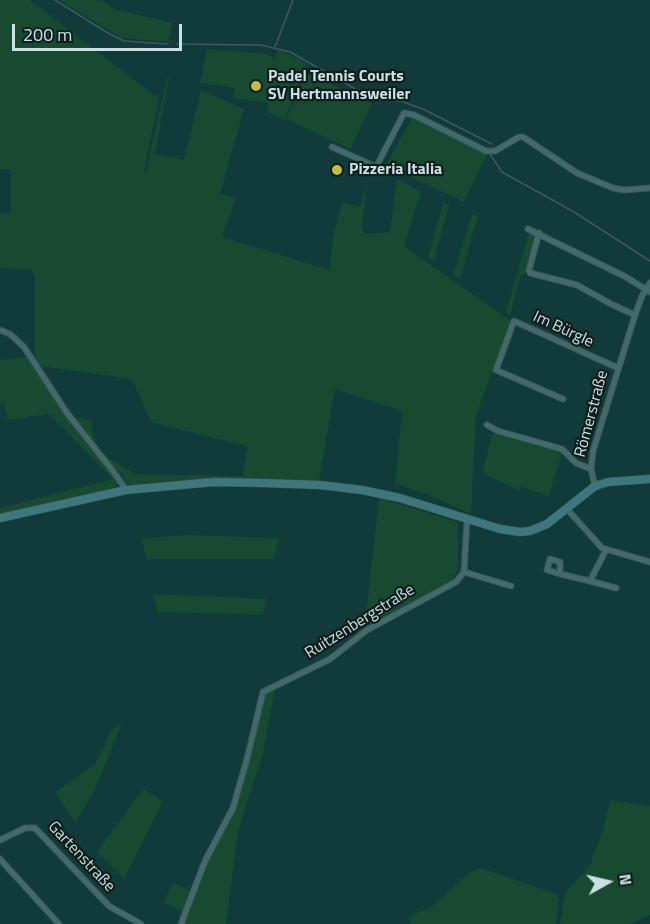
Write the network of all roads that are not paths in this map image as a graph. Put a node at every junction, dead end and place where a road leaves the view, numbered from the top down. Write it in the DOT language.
graph roads {
  1 [pos="332,147"];
  2 [pos="650,188"];
  3 [pos="528,229"];
  4 [pos="539,233"];
  5 [pos="650,283"];
  6 [pos="648,290"];
  7 [pos="635,315"];
  8 [pos="0,330"];
  9 [pos="618,368"];
  10 [pos="563,399"];
  11 [pos="487,425"];
  12 [pos="591,469"];
  13 [pos="650,479"];
  14 [pos="595,486"];
  15 [pos="126,490"];
  16 [pos="567,509"];
  17 [pos="0,518"];
  18 [pos="467,520"];
  19 [pos="606,550"];
  20 [pos="650,562"];
  21 [pos="464,572"];
  22 [pos="560,574"];
  23 [pos="590,581"];
  24 [pos="511,586"];
  25 [pos="616,588"];
  26 [pos="0,840"];
  27 [pos="0,859"];
  28 [pos="59,924"];
  29 [pos="141,924"];
  30 [pos="181,924"];
  1 -- 2 [label="street"];
  3 -- 4 [label="street"];
  4 -- 6 [label="street"];
  4 -- 7 [label="street"];
  5 -- 6 [label="street, Römerstraße"];
  6 -- 7 [label="street, Römerstraße"];
  7 -- 9 [label="street, Römerstraße"];
  8 -- 15 [label="street"];
  9 -- 10 [label="street, Im Bürgle"];
  9 -- 12 [label="street, Römerstraße"];
  11 -- 12 [label="street"];
  12 -- 14 [label="street, Römerstraße"];
  13 -- 14 [label="street"];
  14 -- 16 [label="street"];
  15 -- 17 [label="street"];
  15 -- 18 [label="street"];
  16 -- 18 [label="street"];
  16 -- 19 [label="street"];
  18 -- 21 [label="street"];
  19 -- 20 [label="street"];
  19 -- 23 [label="street"];
  21 -- 24 [label="street"];
  21 -- 30 [label="street, Ruitzenbergstraße"];
  22 -- 23 [label="street"];
  23 -- 25 [label="street"];
  26 -- 29 [label="street, Gartenstraße"];
  27 -- 28 [label="street"];
}
